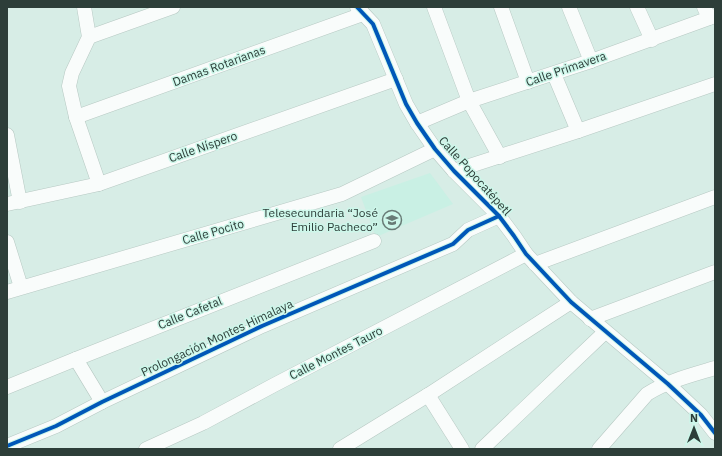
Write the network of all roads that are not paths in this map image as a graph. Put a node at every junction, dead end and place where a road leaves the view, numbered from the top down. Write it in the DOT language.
graph roads {
  1 [pos="84,7"];
  2 [pos="173,7"];
  3 [pos="434,7"];
  4 [pos="501,7"];
  5 [pos="569,7"];
  6 [pos="637,7"];
  7 [pos="360,11"];
  8 [pos="709,14"];
  9 [pos="89,37"];
  10 [pos="652,40"];
  11 [pos="591,61"];
  12 [pos="554,74"];
  13 [pos="396,79"];
  14 [pos="528,82"];
  15 [pos="715,84"];
  16 [pos="469,101"];
  17 [pos="76,117"];
  18 [pos="417,123"];
  19 [pos="578,131"];
  20 [pos="7,137"];
  21 [pos="435,149"];
  22 [pos="500,157"];
  23 [pos="454,172"];
  24 [pos="99,184"];
  25 [pos="715,197"];
  26 [pos="14,203"];
  27 [pos="499,216"];
  28 [pos="374,241"];
  29 [pos="7,242"];
  30 [pos="530,259"];
  31 [pos="715,272"];
  32 [pos="21,287"];
  33 [pos="7,292"];
  34 [pos="571,302"];
  35 [pos="590,319"];
  36 [pos="606,332"];
  37 [pos="76,358"];
  38 [pos="715,368"];
  39 [pos="668,384"];
  40 [pos="7,387"];
  41 [pos="428,395"];
  42 [pos="102,402"];
  43 [pos="715,433"];
  44 [pos="7,446"];
  45 [pos="146,449"];
  46 [pos="340,449"];
  47 [pos="462,449"];
  48 [pos="482,449"];
  49 [pos="599,449"];
  1 -- 9 [label="street"];
  2 -- 9 [label="street"];
  3 -- 16 [label="street"];
  4 -- 14 [label="street"];
  5 -- 11 [label="street"];
  6 -- 10 [label="street"];
  7 -- 13 [label="street, Calle Popocatépetl"];
  7 -- 17 [label="street, Damas Rotarianas"];
  8 -- 10 [label="street, Calle Primavera"];
  9 -- 17 [label="street"];
  10 -- 11 [label="street, Calle Primavera"];
  11 -- 12 [label="street, Calle Primavera"];
  12 -- 14 [label="street, Calle Primavera"];
  12 -- 19 [label="street"];
  13 -- 18 [label="street, Calle Popocatépetl"];
  13 -- 24 [label="street, Calle Níspero"];
  14 -- 16 [label="street, Calle Primavera"];
  15 -- 19 [label="street"];
  16 -- 18 [label="street, Calle Primavera"];
  16 -- 22 [label="street"];
  17 -- 24 [label="street"];
  18 -- 21 [label="street, Calle Popocatépetl"];
  19 -- 22 [label="street"];
  20 -- 26 [label="street"];
  21 -- 23 [label="street, Calle Popocatépetl"];
  21 -- 32 [label="street, Calle Pocito"];
  22 -- 23 [label="street"];
  23 -- 27 [label="street, Calle Popocatépetl"];
  24 -- 26 [label="street, Calle Níspero"];
  25 -- 30 [label="street, Calle Montes Tauro"];
  27 -- 30 [label="street, Calle Popocatépetl"];
  27 -- 42 [label="street, Prolongación Montes Himalaya"];
  28 -- 37 [label="street, Calle Cafetal"];
  29 -- 32 [label="street"];
  30 -- 34 [label="street, Calle Popocatépetl"];
  30 -- 45 [label="street, Calle Montes Tauro"];
  31 -- 35 [label="street"];
  32 -- 33 [label="street, Calle Pocito"];
  34 -- 35 [label="street, Calle Popocatépetl"];
  34 -- 41 [label="street"];
  35 -- 36 [label="street, Calle Popocatépetl"];
  36 -- 39 [label="street, Calle Popocatépetl"];
  36 -- 48 [label="street"];
  37 -- 40 [label="street, Calle Cafetal"];
  37 -- 42 [label="street"];
  38 -- 39 [label="street"];
  39 -- 43 [label="street, Calle Popocatépetl"];
  39 -- 49 [label="street"];
  41 -- 46 [label="street"];
  41 -- 47 [label="street"];
  42 -- 44 [label="street, Prolongación Montes Himalaya"];
}
